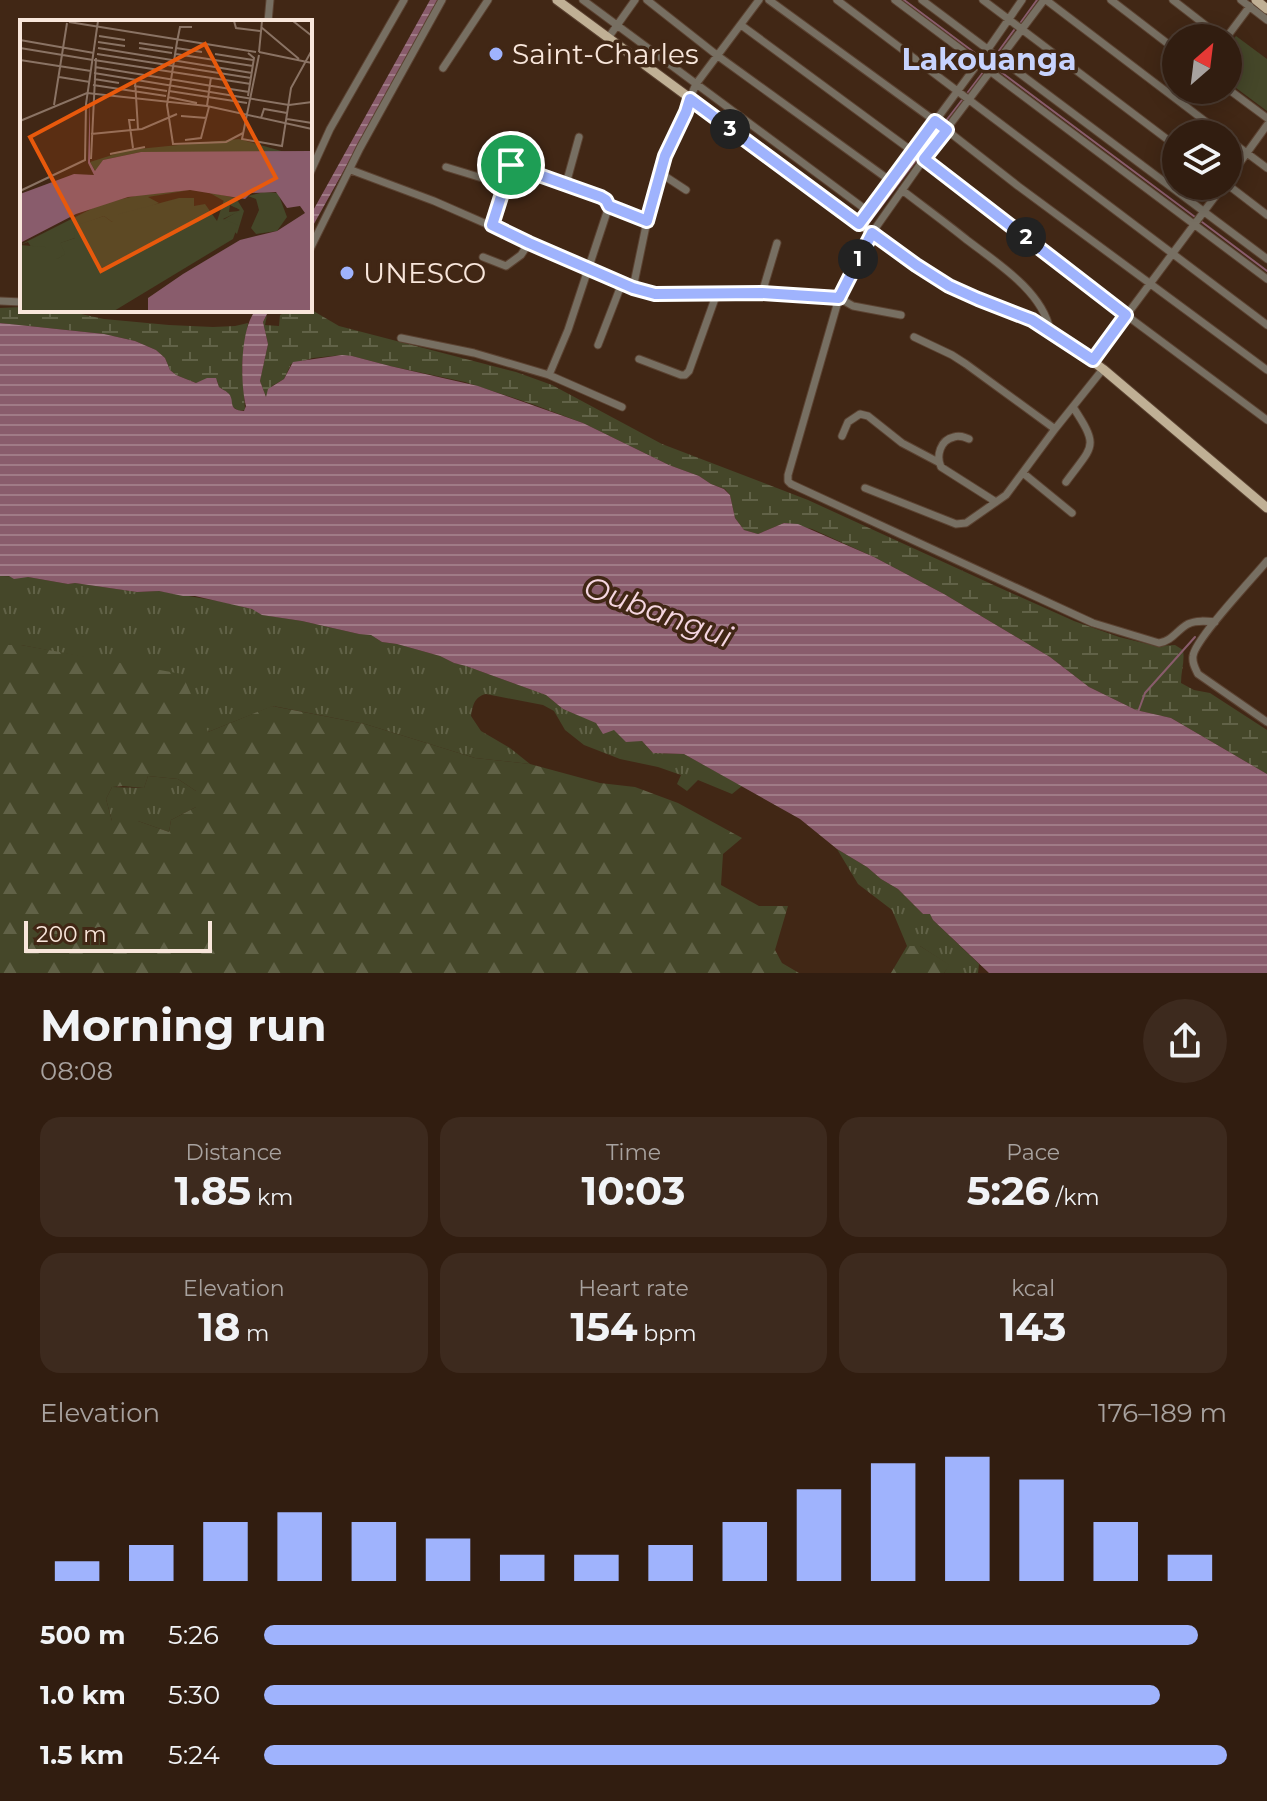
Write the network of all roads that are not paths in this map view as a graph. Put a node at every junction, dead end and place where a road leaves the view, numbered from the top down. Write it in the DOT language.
graph roads {
  1 [pos="270,0"];
  2 [pos="404,0"];
  3 [pos="442,0"];
  4 [pos="488,0"];
  5 [pos="557,0"];
  6 [pos="583,0"];
  7 [pos="635,0"];
  8 [pos="647,0"];
  9 [pos="759,0"];
  10 [pos="769,0"];
  11 [pos="837,0"];
  12 [pos="895,0"];
  13 [pos="922,0"];
  14 [pos="983,0"];
  15 [pos="1022,0"];
  16 [pos="1045,0"];
  17 [pos="1111,0"];
  18 [pos="1173,0"];
  19 [pos="1241,0"];
  20 [pos="1253,3"];
  21 [pos="1267,9"];
  22 [pos="1008,19"];
  23 [pos="268,20"];
  24 [pos="1267,20"];
  25 [pos="1205,24"];
  26 [pos="1236,24"];
  27 [pos="617,25"];
  28 [pos="741,25"];
  29 [pos="1022,30"];
  30 [pos="608,38"];
  31 [pos="1162,39"];
  32 [pos="988,50"];
  33 [pos="718,56"];
  34 [pos="1000,59"];
  35 [pos="979,62"];
  36 [pos="443,68"];
  37 [pos="991,72"];
  38 [pos="696,84"];
  39 [pos="957,90"];
  40 [pos="690,99"];
  41 [pos="1242,99"];
  42 [pos="970,100"];
  43 [pos="1267,118"];
  44 [pos="1204,120"];
  45 [pos="935,121"];
  46 [pos="1267,125"];
  47 [pos="947,130"];
  48 [pos="1162,135"];
  49 [pos="521,137"];
  50 [pos="579,137"];
  51 [pos="1242,149"];
  52 [pos="912,151"];
  53 [pos="1246,152"];
  54 [pos="1242,158"];
  55 [pos="924,159"];
  56 [pos="511,165"];
  57 [pos="446,167"];
  58 [pos="1267,168"];
  59 [pos="312,169"];
  60 [pos="351,170"];
  61 [pos="660,173"];
  62 [pos="892,182"];
  63 [pos="566,184"];
  64 [pos="505,185"];
  65 [pos="686,190"];
  66 [pos="902,190"];
  67 [pos="1242,198"];
  68 [pos="1213,200"];
  69 [pos="609,206"];
  70 [pos="869,212"];
  71 [pos="1203,212"];
  72 [pos="1267,215"];
  73 [pos="647,221"];
  74 [pos="859,224"];
  75 [pos="1194,224"];
  76 [pos="492,225"];
  77 [pos="872,233"];
  78 [pos="529,243"];
  79 [pos="777,243"];
  80 [pos="312,245"];
  81 [pos="1172,254"];
  82 [pos="483,257"];
  83 [pos="1267,259"];
  84 [pos="589,268"];
  85 [pos="1267,279"];
  86 [pos="622,283"];
  87 [pos="1149,284"];
  88 [pos="633,288"];
  89 [pos="717,293"];
  90 [pos="762,293"];
  91 [pos="839,298"];
  92 [pos="0,301"];
  93 [pos="20,302"];
  94 [pos="901,315"];
  95 [pos="1126,315"];
  96 [pos="1267,325"];
  97 [pos="1050,330"];
  98 [pos="914,337"];
  99 [pos="401,338"];
  100 [pos="598,345"];
  101 [pos="639,359"];
  102 [pos="1093,360"];
  103 [pos="1103,369"];
  104 [pos="1267,370"];
  105 [pos="549,375"];
  106 [pos="622,407"];
  107 [pos="1073,407"];
  108 [pos="1267,420"];
  109 [pos="1055,429"];
  110 [pos="842,436"];
  111 [pos="969,439"];
  112 [pos="938,462"];
  113 [pos="1023,473"];
  114 [pos="1066,482"];
  115 [pos="865,488"];
  116 [pos="996,502"];
  117 [pos="1267,508"];
  118 [pos="1072,513"];
  119 [pos="1267,561"];
  120 [pos="1215,622"];
  121 [pos="1267,722"];
  1 -- 23 [label="street"];
  2 -- 59 [label="street"];
  3 -- 60 [label="street"];
  4 -- 36 [label="street"];
  5 -- 30 [label="main road"];
  6 -- 27 [label="street"];
  7 -- 27 [label="street"];
  8 -- 33 [label="street"];
  9 -- 28 [label="street"];
  10 -- 45 [label="street"];
  11 -- 39 [label="street"];
  12 -- 35 [label="street"];
  13 -- 32 [label="street"];
  14 -- 22 [label="street"];
  15 -- 22 [label="street"];
  16 -- 29 [label="street"];
  16 -- 44 [label="street"];
  17 -- 31 [label="street"];
  18 -- 25 [label="street"];
  19 -- 20 [label="street"];
  20 -- 21 [label="main road"];
  20 -- 24 [label="street"];
  20 -- 26 [label="street"];
  22 -- 29 [label="street"];
  22 -- 32 [label="street"];
  27 -- 30 [label="street"];
  27 -- 38 [label="street"];
  28 -- 33 [label="street"];
  28 -- 52 [label="street"];
  29 -- 34 [label="street"];
  29 -- 48 [label="street"];
  30 -- 40 [label="main road"];
  32 -- 34 [label="street"];
  32 -- 35 [label="street"];
  33 -- 38 [label="street"];
  33 -- 62 [label="street"];
  34 -- 37 [label="street"];
  34 -- 71 [label="street"];
  35 -- 37 [label="street"];
  35 -- 39 [label="street"];
  37 -- 42 [label="street"];
  37 -- 75 [label="street"];
  38 -- 40 [label="street"];
  38 -- 70 [label="street"];
  39 -- 42 [label="street"];
  39 -- 45 [label="street"];
  40 -- 61 [label="street"];
  40 -- 74 [label="main road"];
  41 -- 43 [label="street"];
  42 -- 47 [label="street"];
  42 -- 81 [label="street"];
  45 -- 47 [label="street"];
  45 -- 52 [label="street"];
  46 -- 53 [label="street"];
  47 -- 55 [label="street"];
  47 -- 87 [label="street"];
  49 -- 56 [label="street"];
  50 -- 63 [label="street"];
  51 -- 53 [label="street"];
  52 -- 62 [label="street"];
  53 -- 54 [label="street"];
  53 -- 58 [label="street"];
  55 -- 66 [label="street"];
  55 -- 95 [label="street"];
  56 -- 63 [label="street"];
  56 -- 64 [label="street"];
  57 -- 64 [label="street"];
  60 -- 76 [label="street"];
  60 -- 80 [label="street"];
  61 -- 65 [label="street"];
  61 -- 73 [label="street"];
  62 -- 70 [label="street"];
  63 -- 69 [label="street"];
  64 -- 76 [label="street"];
  66 -- 77 [label="street"];
  66 -- 97 [label="street"];
  67 -- 72 [label="street"];
  68 -- 71 [label="street"];
  69 -- 73 [label="street"];
  69 -- 84 [label="street"];
  70 -- 74 [label="street"];
  71 -- 75 [label="street"];
  71 -- 83 [label="street"];
  73 -- 88 [label="street"];
  74 -- 77 [label="main road"];
  75 -- 81 [label="street"];
  75 -- 85 [label="street"];
  76 -- 78 [label="street"];
  77 -- 91 [label="street"];
  77 -- 97 [label="main road"];
  78 -- 82 [label="street"];
  78 -- 84 [label="street"];
  79 -- 90 [label="street"];
  81 -- 87 [label="street"];
  81 -- 96 [label="street"];
  84 -- 86 [label="street"];
  84 -- 105 [label="street"];
  86 -- 88 [label="street"];
  86 -- 100 [label="street"];
  87 -- 95 [label="street"];
  87 -- 104 [label="street"];
  88 -- 89 [label="street"];
  89 -- 90 [label="street"];
  89 -- 101 [label="street"];
  90 -- 91 [label="street"];
  91 -- 94 [label="street"];
  91 -- 120 [label="street"];
  92 -- 93 [label="street"];
  95 -- 102 [label="street"];
  95 -- 108 [label="street"];
  97 -- 102 [label="main road"];
  98 -- 109 [label="street"];
  99 -- 105 [label="street"];
  102 -- 103 [label="main road"];
  103 -- 107 [label="street"];
  103 -- 117 [label="main road"];
  105 -- 106 [label="street"];
  107 -- 109 [label="street"];
  107 -- 114 [label="street"];
  109 -- 113 [label="street"];
  110 -- 112 [label="street"];
  111 -- 112 [label="street"];
  112 -- 116 [label="street"];
  113 -- 116 [label="street"];
  113 -- 118 [label="street"];
  115 -- 116 [label="street"];
  119 -- 120 [label="street"];
  120 -- 121 [label="street"];
}
